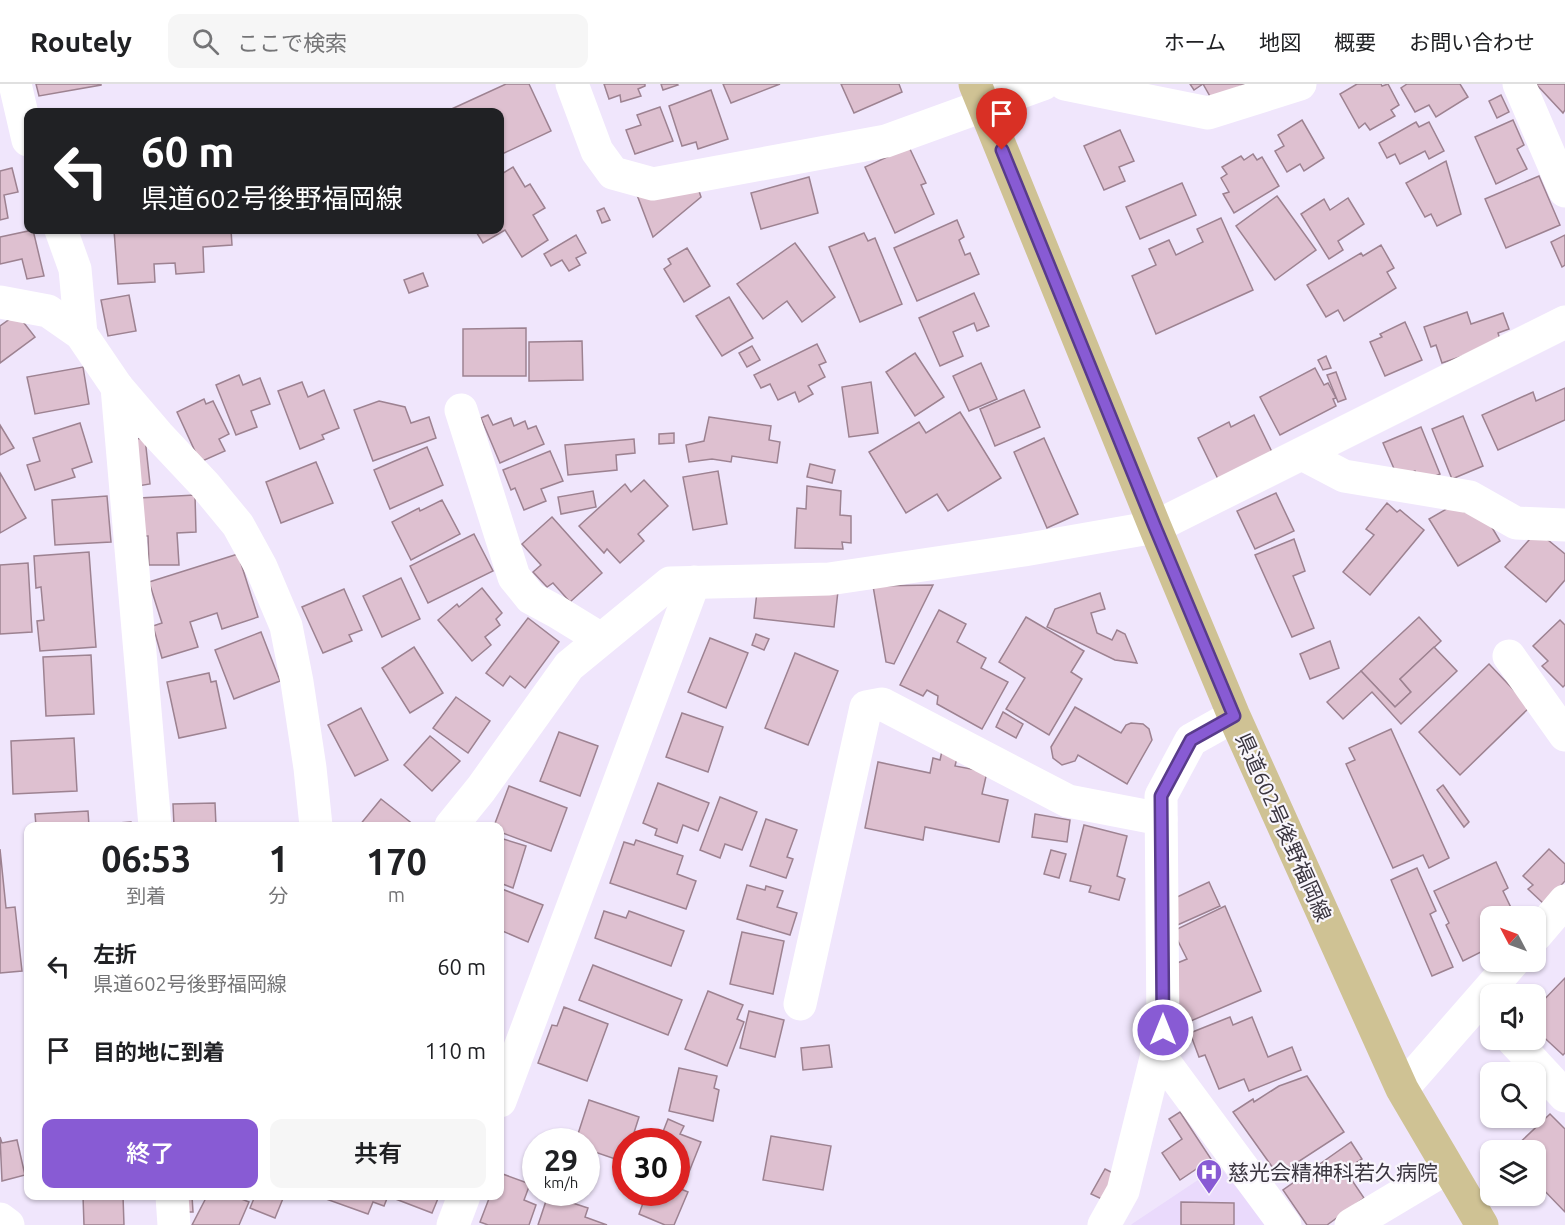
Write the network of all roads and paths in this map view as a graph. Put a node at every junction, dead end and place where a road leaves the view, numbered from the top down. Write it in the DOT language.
graph roads {
  1 [pos="15,84"];
  2 [pos="572,84"];
  3 [pos="1043,84"];
  4 [pos="1065,84"];
  5 [pos="1300,84"];
  6 [pos="1519,84"];
  7 [pos="980,95"];
  8 [pos="24,123"];
  9 [pos="1565,191"];
  10 [pos="62,234"];
  11 [pos="0,302"];
  12 [pos="1565,322"];
  13 [pos="81,334"];
  14 [pos="117,387"];
  15 [pos="461,410"];
  16 [pos="1302,454"];
  17 [pos="1565,525"];
  18 [pos="1155,527"];
  19 [pos="694,582"];
  20 [pos="601,639"];
  21 [pos="1509,656"];
  22 [pos="1234,716"];
  23 [pos="1565,735"];
  24 [pos="1161,819"];
  25 [pos="155,822"];
  26 [pos="316,822"];
  27 [pos="454,822"];
  28 [pos="1565,902"];
  29 [pos="1546,923"];
  30 [pos="800,1004"];
  31 [pos="1480,1013"];
  32 [pos="1522,1050"];
  33 [pos="1157,1052"];
  34 [pos="1402,1089"];
  35 [pos="504,1090"];
  36 [pos="1565,1096"];
  37 [pos="1448,1167"];
  38 [pos="172,1200"];
  39 [pos="462,1200"];
  40 [pos="0,1219"];
  41 [pos="8,1225"];
  42 [pos="174,1225"];
  43 [pos="453,1225"];
  44 [pos="1104,1225"];
  45 [pos="1285,1225"];
  46 [pos="1351,1225"];
  47 [pos="1482,1225"];
  1 -- 8 [label="street"];
  2 -- 7 [label="street"];
  3 -- 7 [label="street"];
  4 -- 5 [label="street"];
  6 -- 9 [label="street"];
  7 -- 18 [label="main road, 県道602号後野福岡線"];
  10 -- 13 [label="street"];
  11 -- 13 [label="street"];
  12 -- 16 [label="street"];
  13 -- 14 [label="street"];
  14 -- 25 [label="street"];
  14 -- 26 [label="street"];
  15 -- 20 [label="street"];
  16 -- 17 [label="street"];
  16 -- 18 [label="street"];
  18 -- 19 [label="street"];
  18 -- 22 [label="main road, 県道602号後野福岡線"];
  19 -- 20 [label="street"];
  19 -- 35 [label="street"];
  20 -- 27 [label="street"];
  21 -- 23 [label="street"];
  22 -- 24 [label="street"];
  22 -- 34 [label="main road, 県道602号後野福岡線"];
  24 -- 30 [label="street"];
  24 -- 33 [label="street"];
  28 -- 29 [label="street"];
  31 -- 34 [label="street"];
  32 -- 36 [label="street"];
  33 -- 44 [label="street"];
  33 -- 45 [label="street"];
  34 -- 37 [label="main road, 県道602号後野福岡線"];
  37 -- 46 [label="street"];
  37 -- 47 [label="main road, 県道602号後野福岡線"];
  38 -- 42 [label="street"];
  39 -- 43 [label="street"];
  40 -- 41 [label="street"];
}
